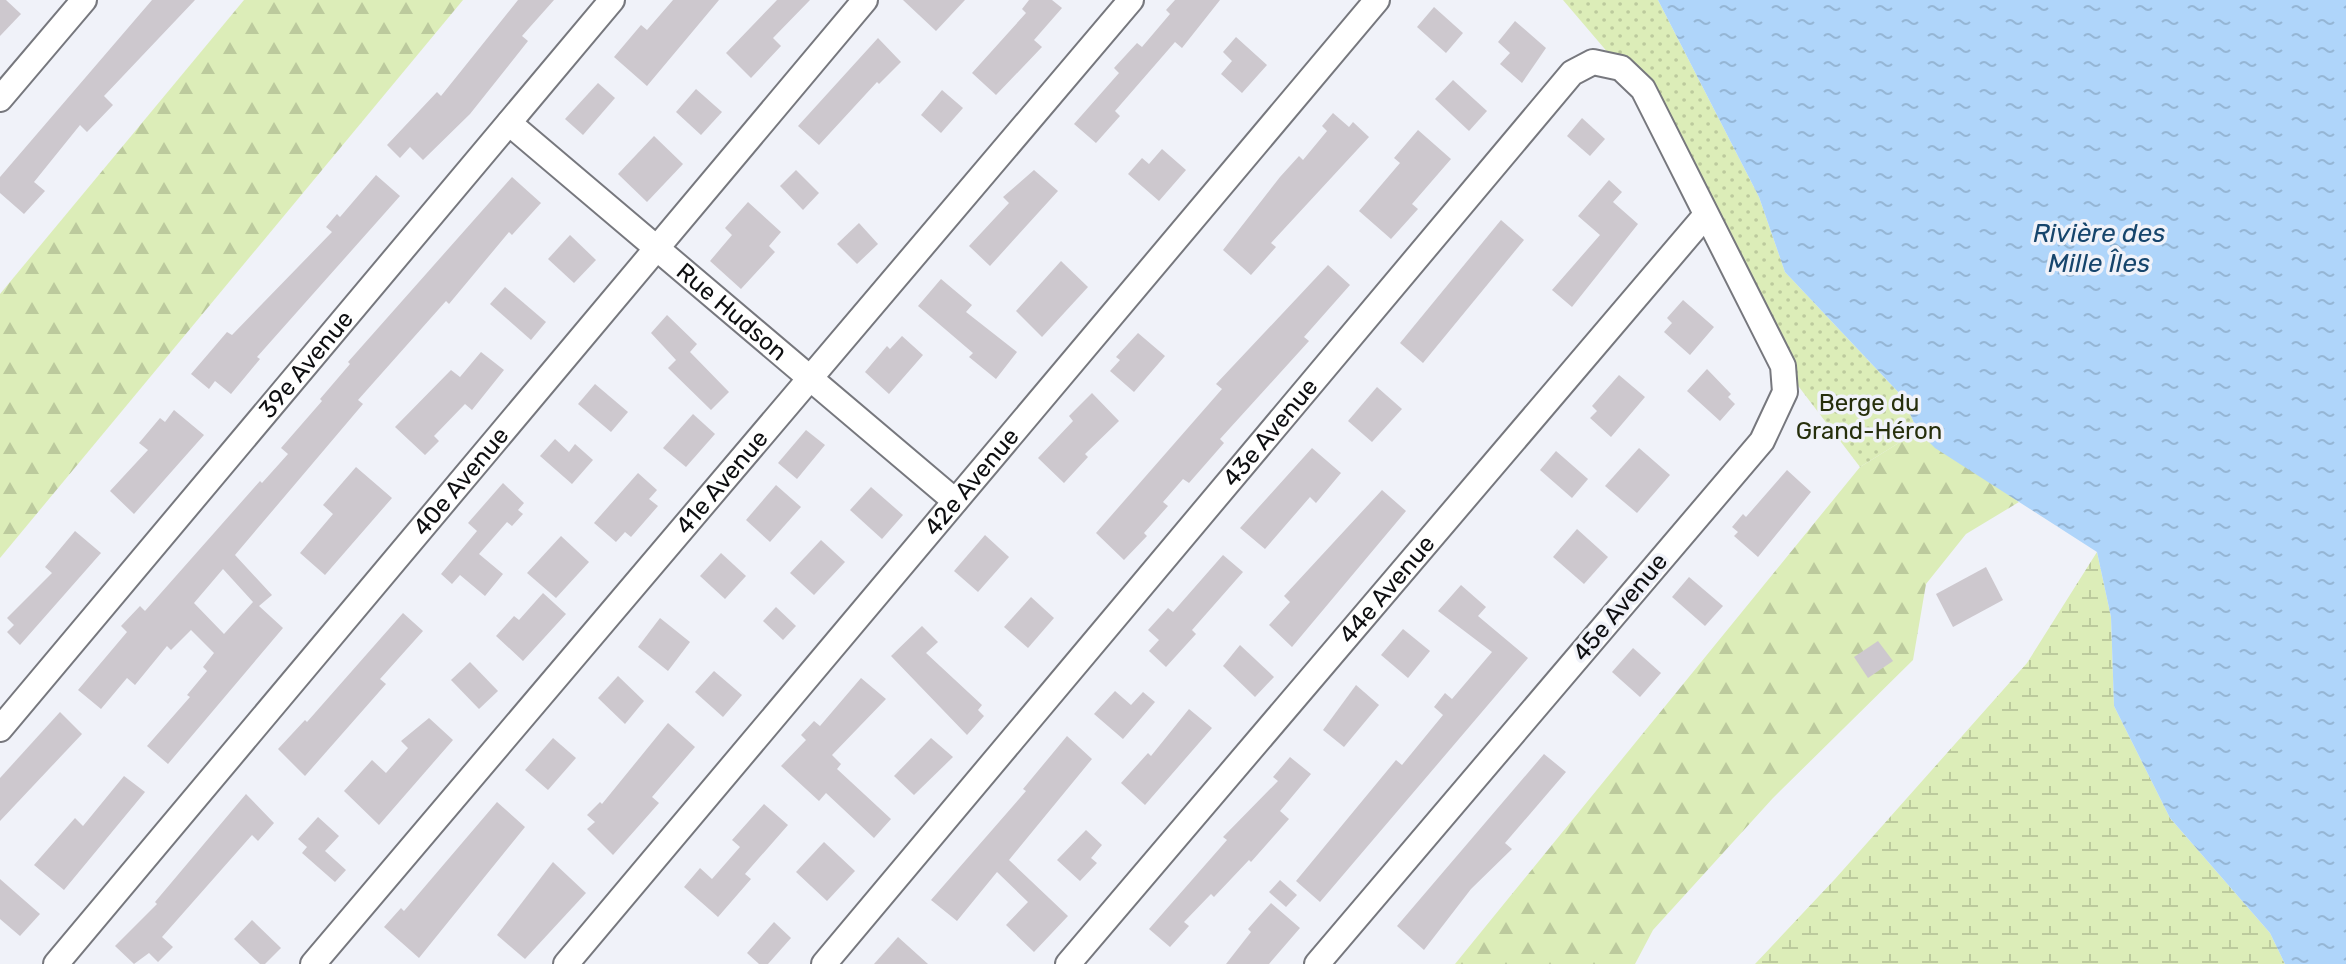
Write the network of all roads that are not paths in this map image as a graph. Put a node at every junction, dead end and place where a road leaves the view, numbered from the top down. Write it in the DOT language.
graph roads {
  1 [pos="84,0"];
  2 [pos="612,0"];
  3 [pos="865,0"];
  4 [pos="1131,0"];
  5 [pos="1377,0"];
  6 [pos="0,99"];
  7 [pos="509,123"];
  8 [pos="1705,216"];
  9 [pos="657,248"];
  10 [pos="810,378"];
  11 [pos="955,501"];
  12 [pos="0,729"];
  13 [pos="56,964"];
  14 [pos="313,964"];
  15 [pos="566,964"];
  16 [pos="824,964"];
  17 [pos="1068,964"];
  18 [pos="1317,964"];
  1 -- 6 [label="street"];
  2 -- 7 [label="street, 39e Avenue"];
  3 -- 9 [label="street, 40e Avenue"];
  4 -- 10 [label="street, 41e Avenue"];
  5 -- 11 [label="street, 42e Avenue"];
  7 -- 9 [label="street, Rue Hudson"];
  7 -- 12 [label="street, 39e Avenue"];
  8 -- 16 [label="street, 43e Avenue"];
  8 -- 17 [label="street, 44e Avenue"];
  8 -- 18 [label="street, 45e Avenue"];
  9 -- 10 [label="street, Rue Hudson"];
  9 -- 13 [label="street, 40e Avenue"];
  10 -- 11 [label="street, Rue Hudson"];
  10 -- 14 [label="street, 41e Avenue"];
  11 -- 15 [label="street, 42e Avenue"];
}
